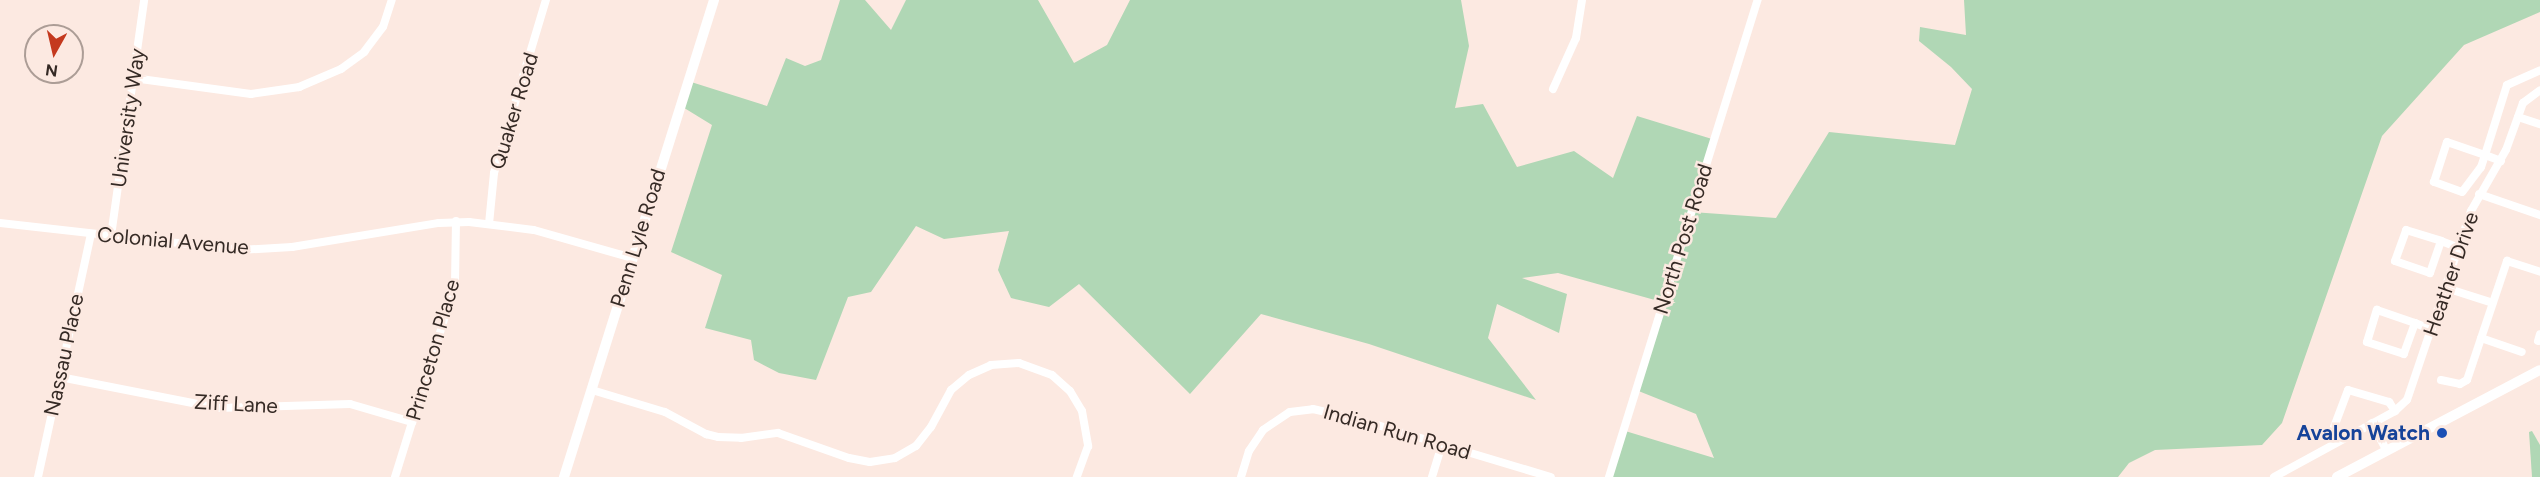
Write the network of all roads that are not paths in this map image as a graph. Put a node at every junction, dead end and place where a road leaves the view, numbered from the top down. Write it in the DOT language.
graph roads {
  1 [pos="144,0"];
  2 [pos="392,0"];
  3 [pos="546,0"];
  4 [pos="714,0"];
  5 [pos="1582,0"];
  6 [pos="1758,0"];
  7 [pos="2540,70"];
  8 [pos="133,78"];
  9 [pos="1553,89"];
  10 [pos="2540,90"];
  11 [pos="2518,117"];
  12 [pos="2540,124"];
  13 [pos="2485,155"];
  14 [pos="2501,161"];
  15 [pos="2479,194"];
  16 [pos="2540,214"];
  17 [pos="456,222"];
  18 [pos="0,223"];
  19 [pos="489,224"];
  20 [pos="90,234"];
  21 [pos="111,236"];
  22 [pos="2441,241"];
  23 [pos="2459,248"];
  24 [pos="632,258"];
  25 [pos="2540,272"];
  26 [pos="2446,288"];
  27 [pos="2493,303"];
  28 [pos="2415,323"];
  29 [pos="2432,330"];
  30 [pos="2481,338"];
  31 [pos="2522,352"];
  32 [pos="2540,370"];
  33 [pos="60,377"];
  34 [pos="2441,380"];
  35 [pos="592,390"];
  36 [pos="2395,411"];
  37 [pos="412,422"];
  38 [pos="2372,423"];
  39 [pos="2335,443"];
  40 [pos="1442,444"];
  41 [pos="2386,451"];
  42 [pos="38,477"];
  43 [pos="395,477"];
  44 [pos="564,477"];
  45 [pos="1077,477"];
  46 [pos="1241,477"];
  47 [pos="1432,477"];
  48 [pos="1551,477"];
  49 [pos="1609,477"];
  50 [pos="2274,477"];
  51 [pos="2337,477"];
  1 -- 8 [label="street, University Way"];
  2 -- 8 [label="street"];
  3 -- 19 [label="street, Quaker Road"];
  4 -- 24 [label="street, Penn Lyle Road"];
  5 -- 9 [label="street"];
  6 -- 49 [label="street, North Post Road"];
  7 -- 13 [label="street"];
  8 -- 21 [label="street, University Way"];
  10 -- 11 [label="street, Heather Drive"];
  11 -- 12 [label="street"];
  11 -- 14 [label="street, Heather Drive"];
  13 -- 13 [label="street"];
  13 -- 14 [label="street"];
  14 -- 15 [label="street, Heather Drive"];
  15 -- 16 [label="street"];
  15 -- 23 [label="street, Heather Drive"];
  17 -- 19 [label="street, Colonial Avenue"];
  17 -- 21 [label="street, Colonial Avenue"];
  17 -- 37 [label="street, Princeton Place"];
  18 -- 20 [label="street, Colonial Avenue"];
  19 -- 24 [label="street, Colonial Avenue"];
  20 -- 21 [label="street, Colonial Avenue"];
  20 -- 33 [label="street, Nassau Place"];
  22 -- 22 [label="street"];
  22 -- 23 [label="street"];
  23 -- 26 [label="street, Heather Drive"];
  24 -- 35 [label="street, Penn Lyle Road"];
  25 -- 27 [label="street"];
  26 -- 27 [label="street"];
  26 -- 29 [label="street, Heather Drive"];
  27 -- 30 [label="street"];
  28 -- 28 [label="street"];
  28 -- 29 [label="street"];
  29 -- 36 [label="street, Heather Drive"];
  30 -- 31 [label="street"];
  30 -- 34 [label="street"];
  32 -- 41 [label="street"];
  33 -- 37 [label="street, Ziff Lane"];
  33 -- 42 [label="street, Nassau Place"];
  35 -- 44 [label="street, Penn Lyle Road"];
  35 -- 45 [label="street"];
  36 -- 38 [label="street, Heather Drive"];
  36 -- 39 [label="street"];
  37 -- 43 [label="street, Princeton Place"];
  38 -- 39 [label="street, Heather Drive"];
  38 -- 41 [label="street"];
  39 -- 50 [label="street, Heather Drive"];
  40 -- 46 [label="street, Indian Run Road"];
  40 -- 47 [label="street"];
  40 -- 48 [label="street, Indian Run Road"];
  41 -- 51 [label="street"];
}
